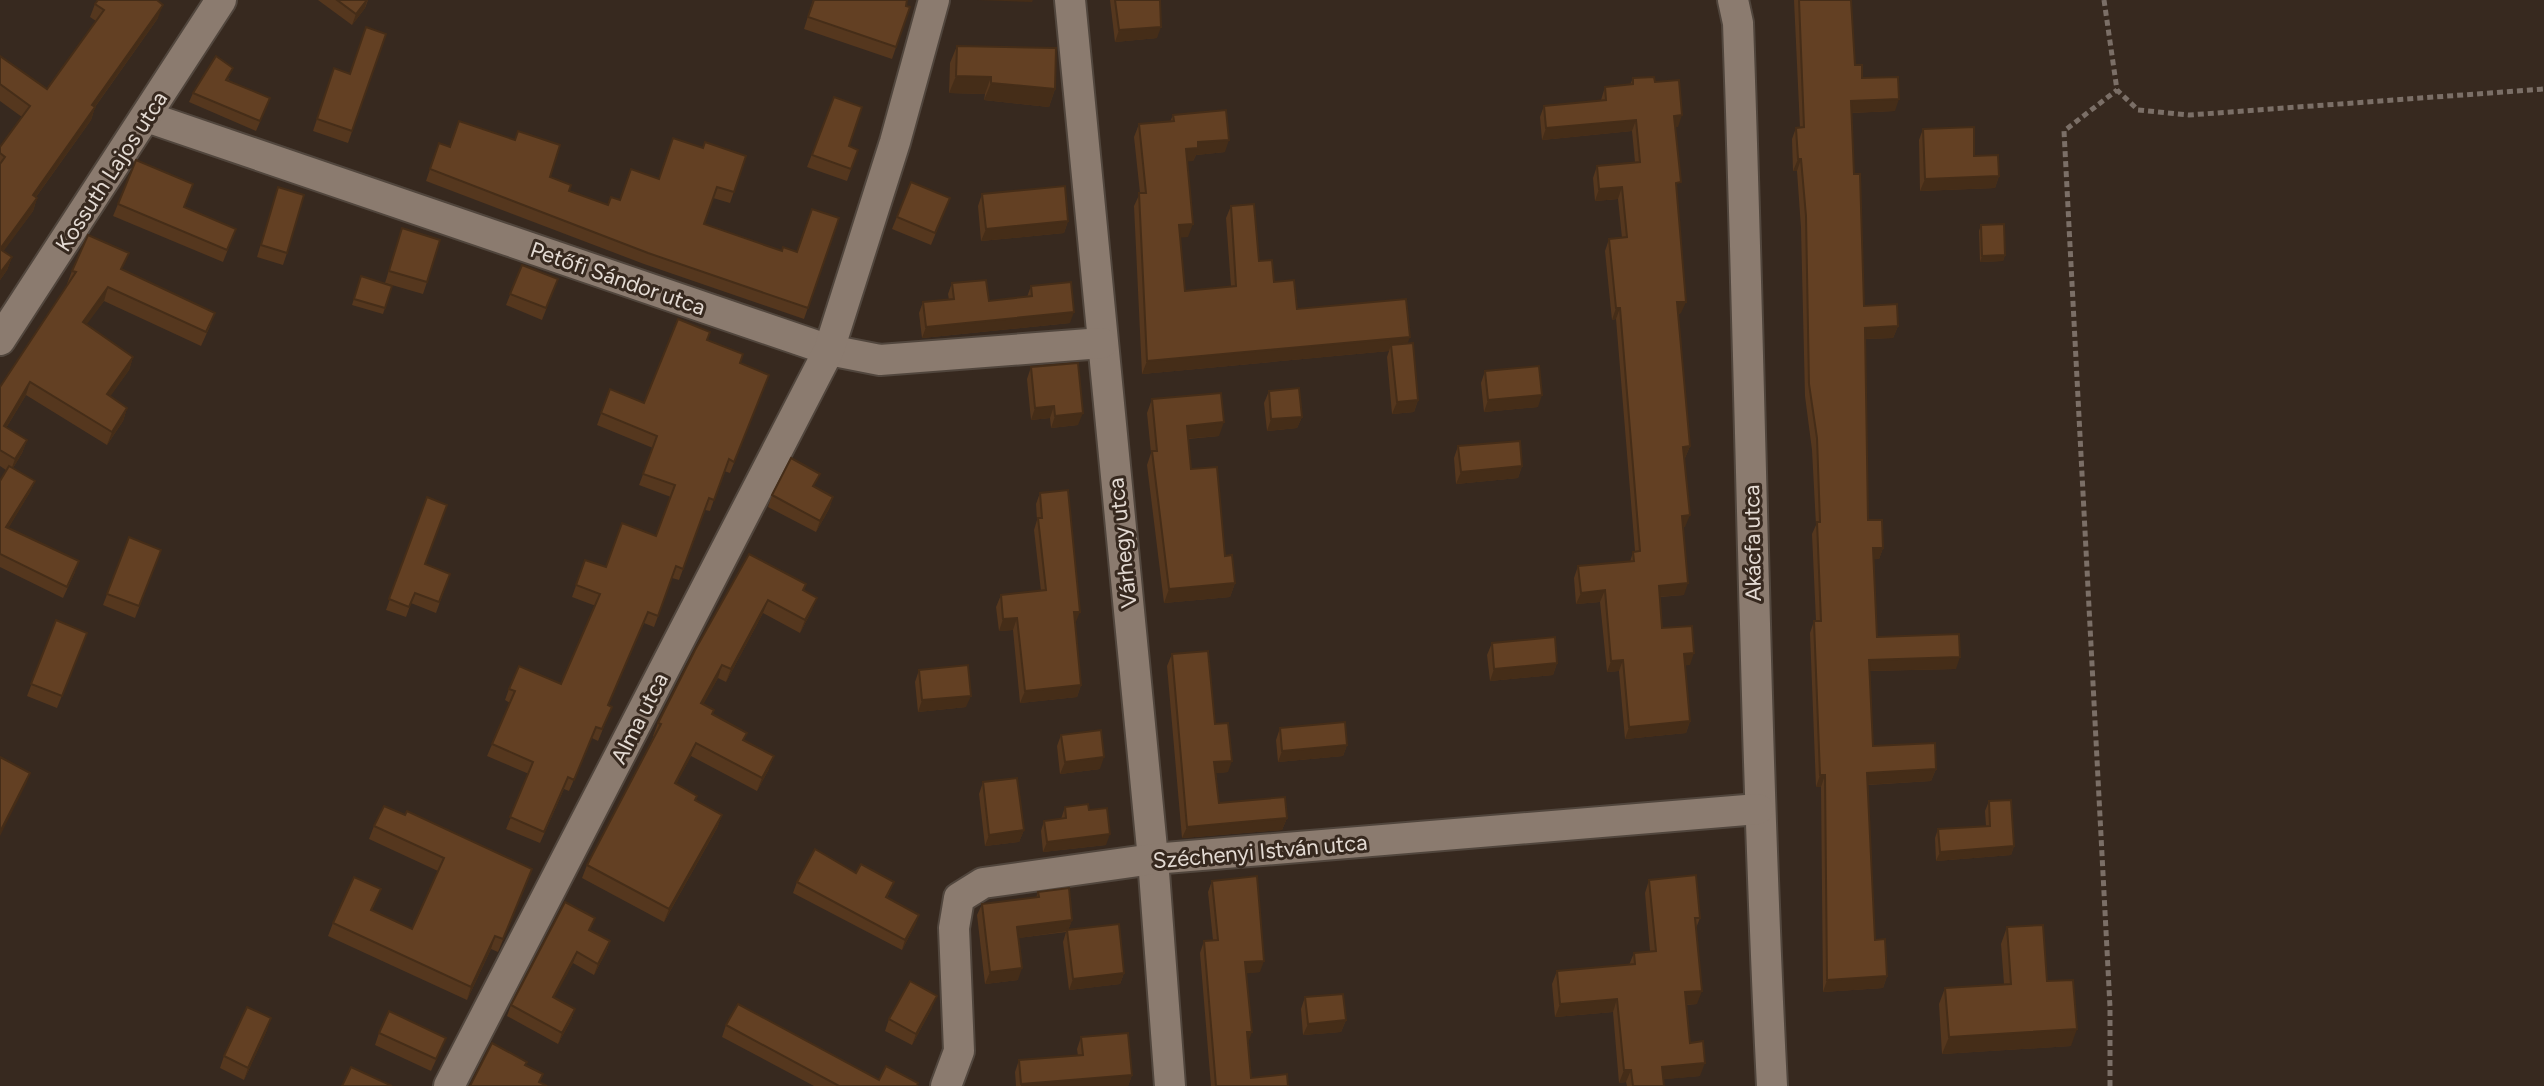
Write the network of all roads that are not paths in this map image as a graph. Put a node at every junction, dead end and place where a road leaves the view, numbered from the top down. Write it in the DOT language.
graph roads {
  1 [pos="934,0"];
  2 [pos="1070,0"];
  3 [pos="1733,0"];
  4 [pos="217,1"];
  5 [pos="147,117"];
  6 [pos="0,340"];
  7 [pos="1102,343"];
  8 [pos="829,350"];
  9 [pos="1758,809"];
  10 [pos="1153,859"];
  11 [pos="449,1086"];
  12 [pos="946,1086"];
  13 [pos="1170,1086"];
  14 [pos="1772,1086"];
  1 -- 8 [label="street"];
  2 -- 7 [label="street, Várhegy utca"];
  3 -- 9 [label="street, Akácfa utca"];
  4 -- 5 [label="street, Kossuth Lajos utca"];
  5 -- 6 [label="street, Kossuth Lajos utca"];
  5 -- 8 [label="street, Petőfi Sándor utca"];
  7 -- 8 [label="street, Petőfi Sándor utca"];
  7 -- 10 [label="street, Várhegy utca"];
  8 -- 11 [label="street, Alma utca"];
  9 -- 10 [label="street, Széchenyi István utca"];
  9 -- 14 [label="street, Akácfa utca"];
  10 -- 12 [label="street, Széchenyi István utca"];
  10 -- 13 [label="street, Várhegy utca"];
}
